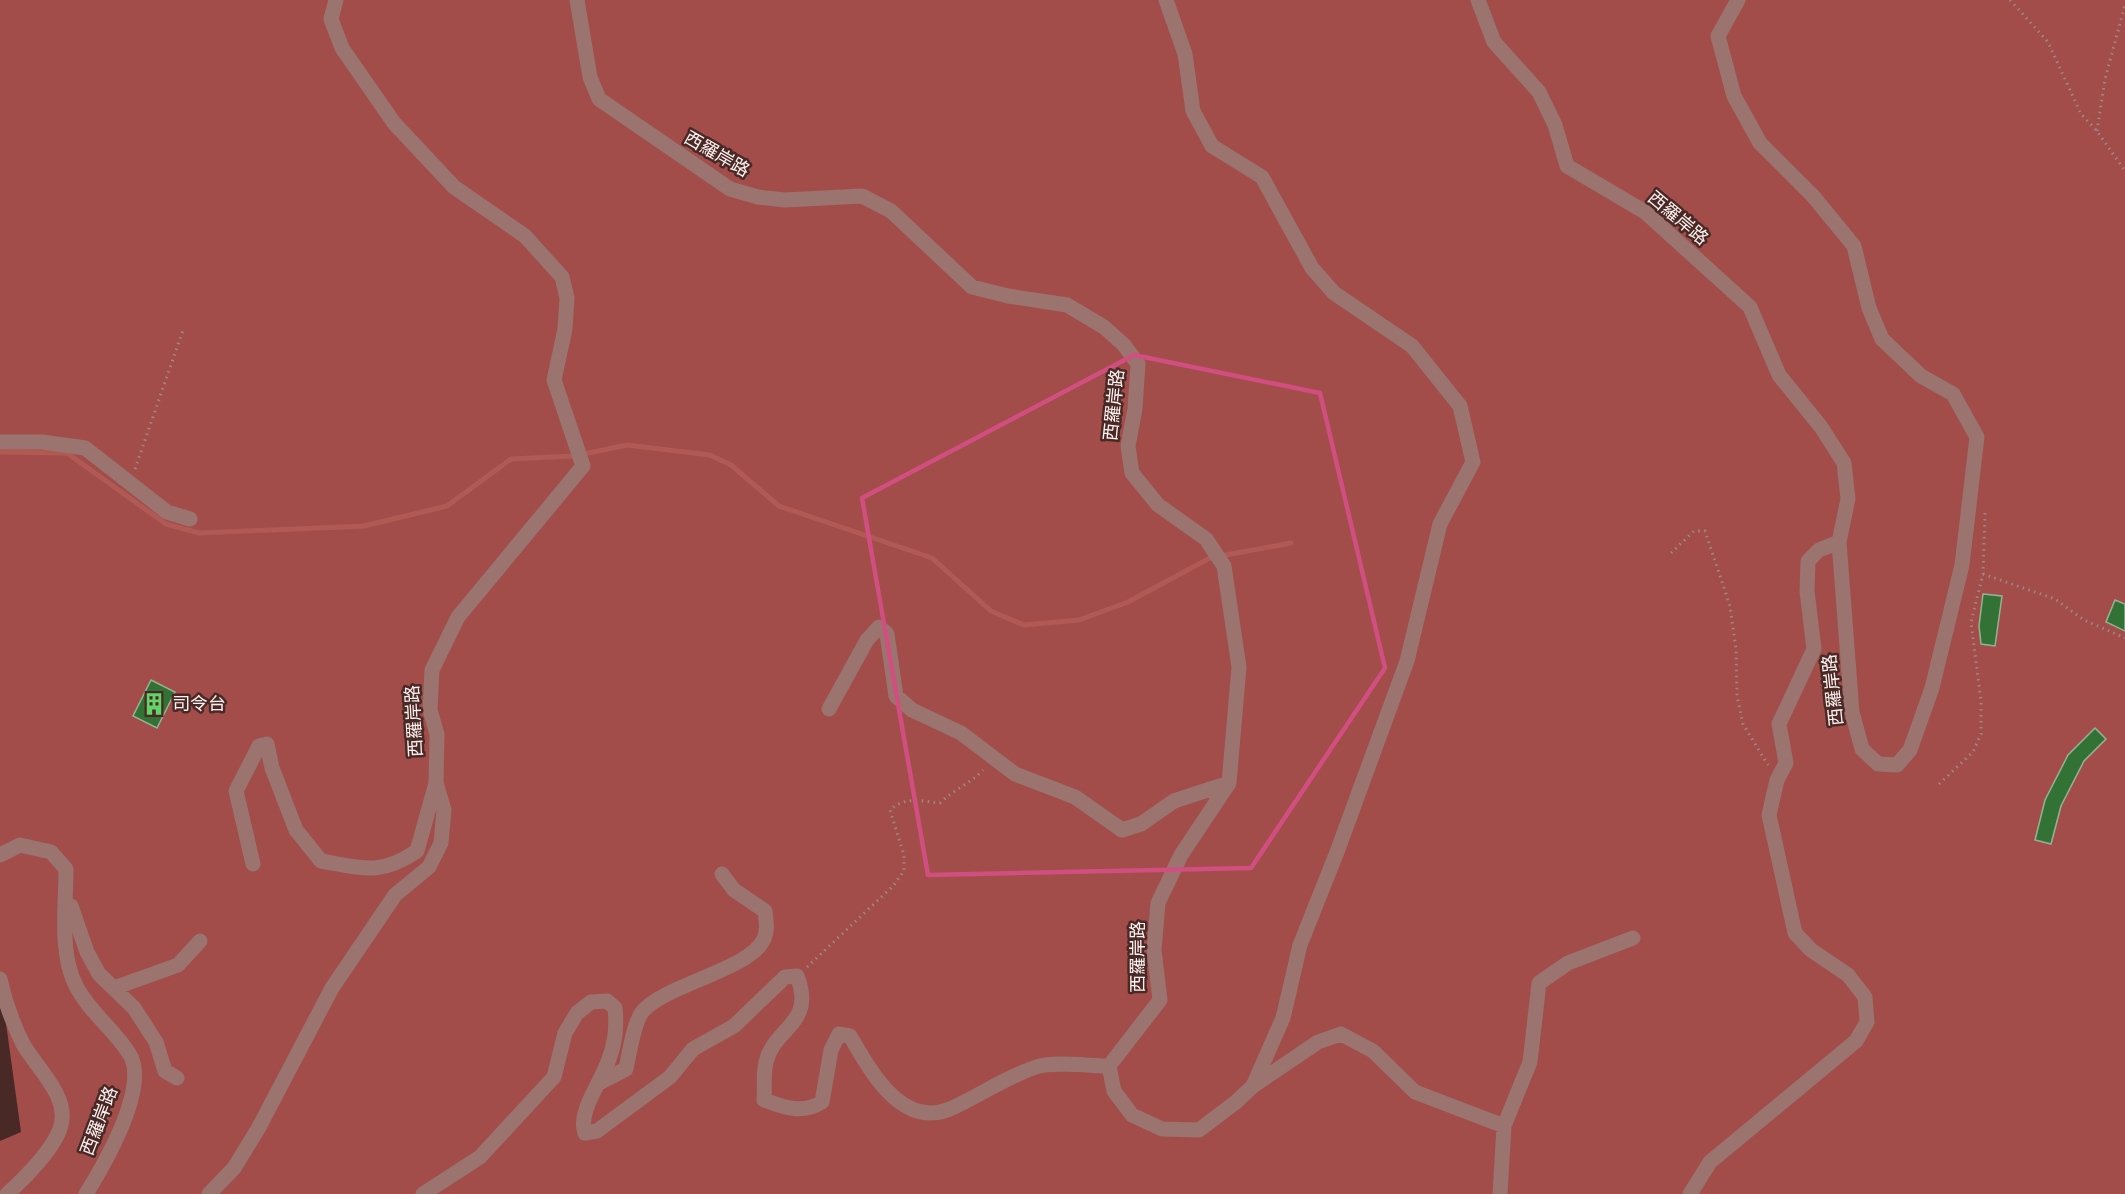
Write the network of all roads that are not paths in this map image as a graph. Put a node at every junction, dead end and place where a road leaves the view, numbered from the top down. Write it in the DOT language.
graph roads {
  1 [pos="336,0"];
  2 [pos="577,0"];
  3 [pos="1166,0"];
  4 [pos="1478,0"];
  5 [pos="1738,0"];
  6 [pos="0,442"];
  7 [pos="190,519"];
  8 [pos="1839,542"];
  9 [pos="829,709"];
  10 [pos="436,783"];
  11 [pos="1229,783"];
  12 [pos="0,855"];
  13 [pos="253,864"];
  14 [pos="722,874"];
  15 [pos="66,892"];
  16 [pos="1633,938"];
  17 [pos="200,940"];
  18 [pos="0,979"];
  19 [pos="114,988"];
  20 [pos="1109,1066"];
  21 [pos="177,1078"];
  22 [pos="599,1083"];
  23 [pos="1253,1086"];
  24 [pos="1504,1126"];
  25 [pos="7,1194"];
  26 [pos="86,1194"];
  27 [pos="209,1194"];
  28 [pos="423,1194"];
  29 [pos="1500,1194"];
  30 [pos="1690,1194"];
  1 -- 10 [label="street, 西羅岸路"];
  2 -- 11 [label="street, 西羅岸路"];
  3 -- 23 [label="street"];
  4 -- 8 [label="street, 西羅岸路"];
  5 -- 8 [label="street, 西羅岸路"];
  6 -- 7 [label="street"];
  8 -- 30 [label="street"];
  9 -- 11 [label="street"];
  10 -- 13 [label="street"];
  10 -- 27 [label="street, 西羅岸路"];
  11 -- 20 [label="street, 西羅岸路"];
  12 -- 15 [label="street, 西羅岸路"];
  14 -- 22 [label="street"];
  15 -- 19 [label="street"];
  15 -- 26 [label="street, 西羅岸路"];
  16 -- 24 [label="street"];
  17 -- 19 [label="street"];
  18 -- 25 [label="street, 西羅岸路"];
  19 -- 21 [label="street"];
  20 -- 22 [label="street"];
  20 -- 23 [label="street"];
  22 -- 28 [label="street"];
  23 -- 24 [label="street"];
  24 -- 29 [label="street"];
}
